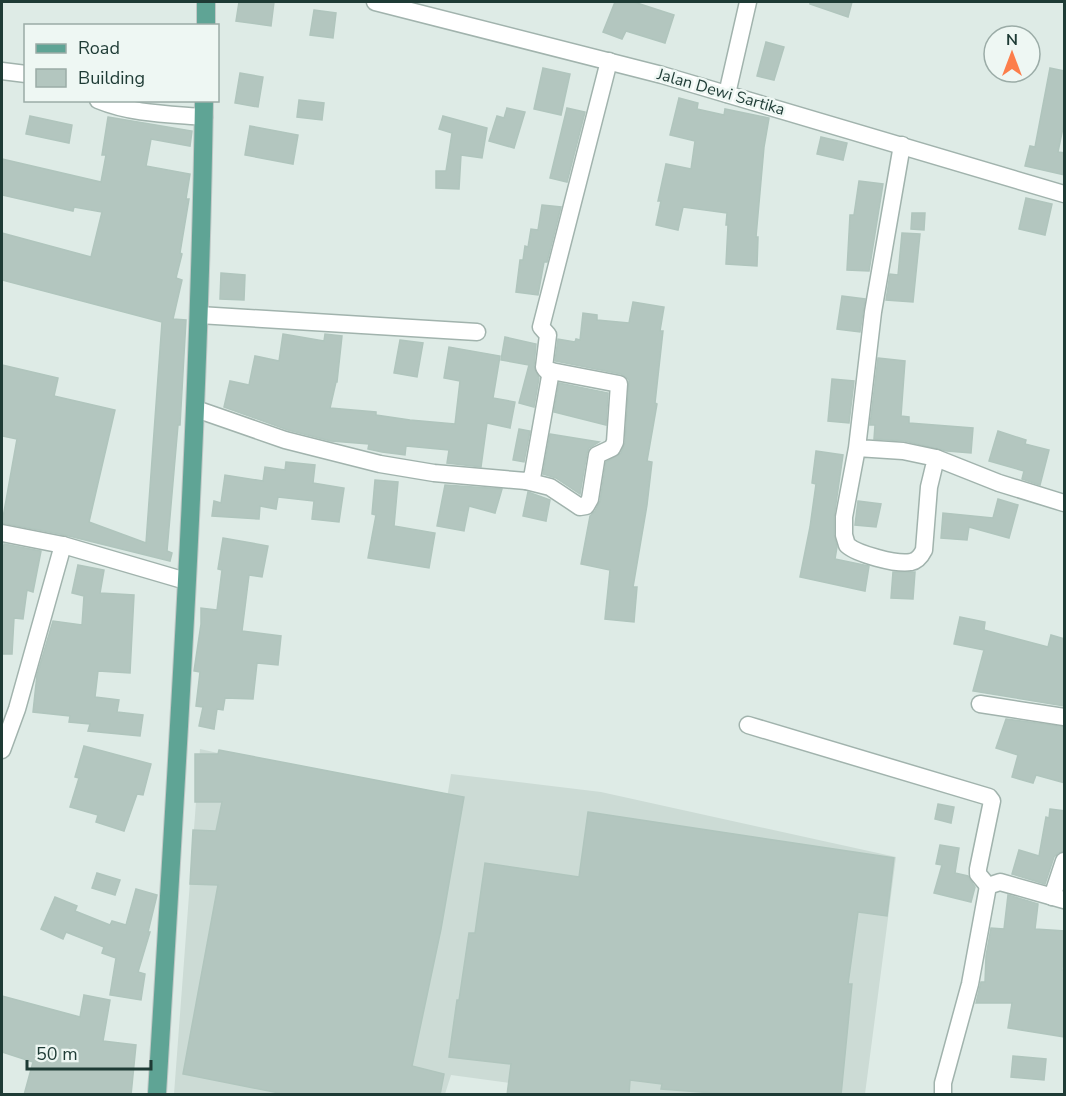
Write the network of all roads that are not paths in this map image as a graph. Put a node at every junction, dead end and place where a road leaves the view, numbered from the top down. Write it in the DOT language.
graph roads {
  1 [pos="206,2"];
  2 [pos="375,2"];
  3 [pos="748,2"];
  4 [pos="206,24"];
  5 [pos="609,61"];
  6 [pos="2,71"];
  7 [pos="24,74"];
  8 [pos="727,94"];
  9 [pos="103,102"];
  10 [pos="204,109"];
  11 [pos="902,145"];
  12 [pos="1065,194"];
  13 [pos="200,315"];
  14 [pos="477,332"];
  15 [pos="551,371"];
  16 [pos="196,408"];
  17 [pos="857,448"];
  18 [pos="936,458"];
  19 [pos="526,481"];
  20 [pos="1065,503"];
  21 [pos="2,533"];
  22 [pos="63,545"];
  23 [pos="186,580"];
  24 [pos="980,704"];
  25 [pos="1065,717"];
  26 [pos="748,725"];
  27 [pos="2,750"];
  28 [pos="1065,861"];
  29 [pos="988,886"];
  30 [pos="1059,899"];
  31 [pos="157,1095"];
  32 [pos="943,1095"];
  1 -- 4 [label="main road"];
  2 -- 5 [label="street, Jalan Dewi Sartika"];
  3 -- 8 [label="street"];
  5 -- 8 [label="street, Jalan Dewi Sartika"];
  5 -- 15 [label="street"];
  6 -- 7 [label="street"];
  8 -- 11 [label="street, Jalan Dewi Sartika"];
  9 -- 10 [label="street"];
  10 -- 13 [label="main road"];
  11 -- 12 [label="street, Jalan Dewi Sartika"];
  11 -- 17 [label="street"];
  13 -- 14 [label="street"];
  13 -- 16 [label="main road"];
  15 -- 19 [label="street"];
  15 -- 19 [label="street"];
  16 -- 19 [label="street"];
  16 -- 23 [label="main road"];
  17 -- 18 [label="street"];
  17 -- 18 [label="street"];
  18 -- 20 [label="street"];
  21 -- 22 [label="street"];
  22 -- 23 [label="street"];
  22 -- 27 [label="street"];
  23 -- 31 [label="main road"];
  24 -- 25 [label="street"];
  26 -- 29 [label="street"];
  28 -- 30 [label="street"];
  29 -- 30 [label="street"];
  29 -- 32 [label="street"];
}
